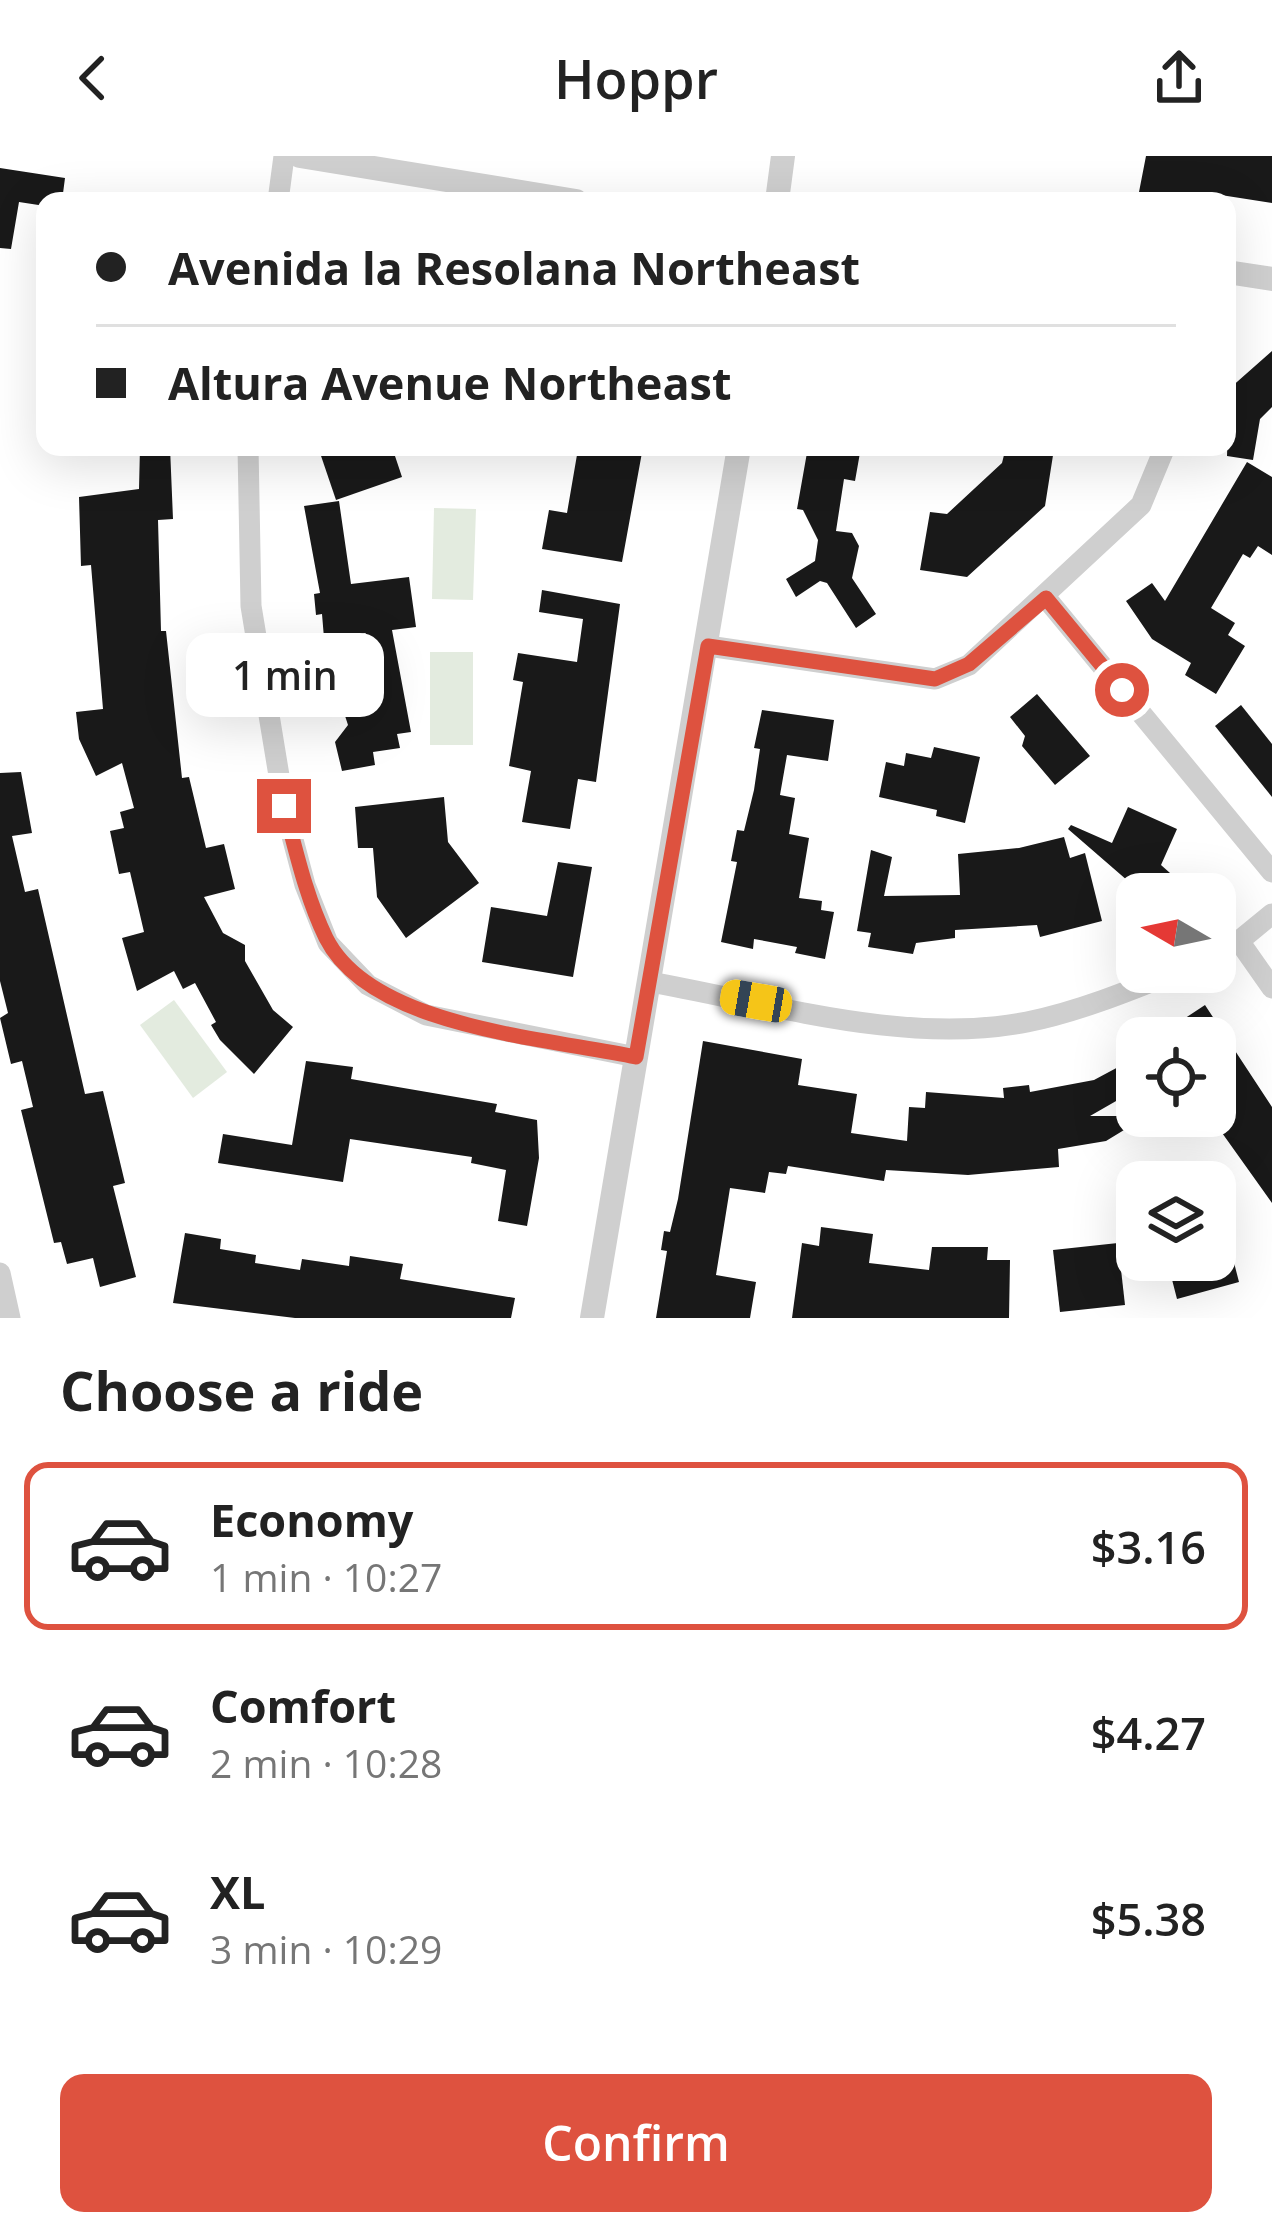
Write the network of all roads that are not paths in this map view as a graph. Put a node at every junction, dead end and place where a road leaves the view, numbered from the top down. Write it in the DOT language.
graph roads {
  1 [pos="284,156"];
  2 [pos="300,156"];
  3 [pos="783,156"];
  4 [pos="348,160"];
  5 [pos="279,192"];
  6 [pos="526,192"];
  7 [pos="778,192"];
  8 [pos="1236,273"];
  9 [pos="1272,279"];
  10 [pos="248,456"];
  11 [pos="738,456"];
  12 [pos="1161,456"];
  13 [pos="1046,598"];
  14 [pos="708,646"];
  15 [pos="1272,872"];
  16 [pos="1272,914"];
  17 [pos="1239,941"];
  18 [pos="1236,942"];
  19 [pos="650,982"];
  20 [pos="1272,988"];
  21 [pos="1116,992"];
  22 [pos="636,1057"];
  23 [pos="0,1273"];
  24 [pos="10,1318"];
  25 [pos="592,1318"];
  1 -- 5 [label="street"];
  2 -- 4 [label="street"];
  3 -- 7 [label="street"];
  4 -- 6 [label="street"];
  8 -- 9 [label="street"];
  10 -- 22 [label="street"];
  11 -- 14 [label="street"];
  12 -- 13 [label="street"];
  13 -- 14 [label="street"];
  13 -- 15 [label="street"];
  14 -- 19 [label="street"];
  16 -- 17 [label="street"];
  17 -- 18 [label="street"];
  17 -- 20 [label="street"];
  19 -- 21 [label="street"];
  19 -- 22 [label="street"];
  22 -- 25 [label="street"];
  23 -- 24 [label="street"];
}
